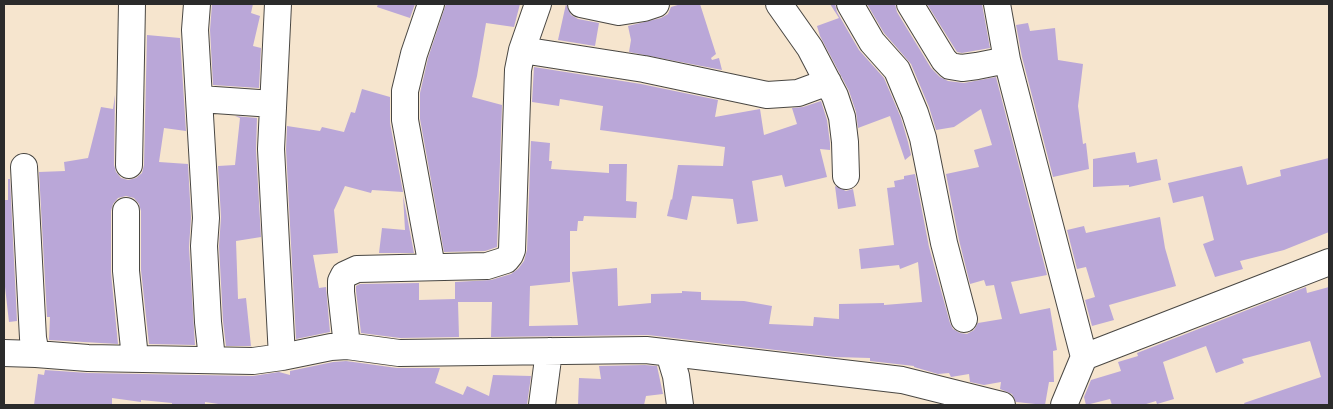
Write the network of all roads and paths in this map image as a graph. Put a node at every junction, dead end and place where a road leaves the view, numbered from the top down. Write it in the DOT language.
graph roads {
  1 [pos="132,4"];
  2 [pos="197,4"];
  3 [pos="278,4"];
  4 [pos="431,4"];
  5 [pos="538,4"];
  6 [pos="581,4"];
  7 [pos="656,4"];
  8 [pos="780,4"];
  9 [pos="850,4"];
  10 [pos="910,4"];
  11 [pos="997,4"];
  12 [pos="522,50"];
  13 [pos="1007,60"];
  14 [pos="828,82"];
  15 [pos="200,99"];
  16 [pos="273,104"];
  17 [pos="129,165"];
  18 [pos="24,167"];
  19 [pos="846,176"];
  20 [pos="126,211"];
  21 [pos="1329,262"];
  22 [pos="432,267"];
  23 [pos="964,319"];
  24 [pos="347,346"];
  25 [pos="549,351"];
  26 [pos="4,353"];
  27 [pos="669,353"];
  28 [pos="36,354"];
  29 [pos="282,357"];
  30 [pos="1084,357"];
  31 [pos="135,358"];
  32 [pos="212,359"];
  33 [pos="542,405"];
  34 [pos="680,405"];
  35 [pos="1002,405"];
  36 [pos="1064,405"];
  1 -- 17 [label="street"];
  2 -- 15 [label="street"];
  3 -- 16 [label="street"];
  4 -- 22 [label="street"];
  5 -- 12 [label="street"];
  6 -- 7 [label="street"];
  8 -- 14 [label="street"];
  9 -- 23 [label="street"];
  10 -- 13 [label="street"];
  11 -- 13 [label="street"];
  12 -- 14 [label="street"];
  12 -- 22 [label="street"];
  13 -- 30 [label="street"];
  14 -- 19 [label="street"];
  15 -- 16 [label="street"];
  15 -- 32 [label="street"];
  16 -- 29 [label="street"];
  18 -- 28 [label="street"];
  20 -- 31 [label="street"];
  21 -- 30 [label="street"];
  22 -- 24 [label="street"];
  24 -- 25 [label="street"];
  24 -- 29 [label="street"];
  25 -- 27 [label="street"];
  25 -- 33 [label="street"];
  26 -- 28 [label="street"];
  27 -- 34 [label="street"];
  27 -- 35 [label="street"];
  28 -- 31 [label="street"];
  29 -- 32 [label="street"];
  30 -- 36 [label="street"];
  31 -- 32 [label="street"];
}
